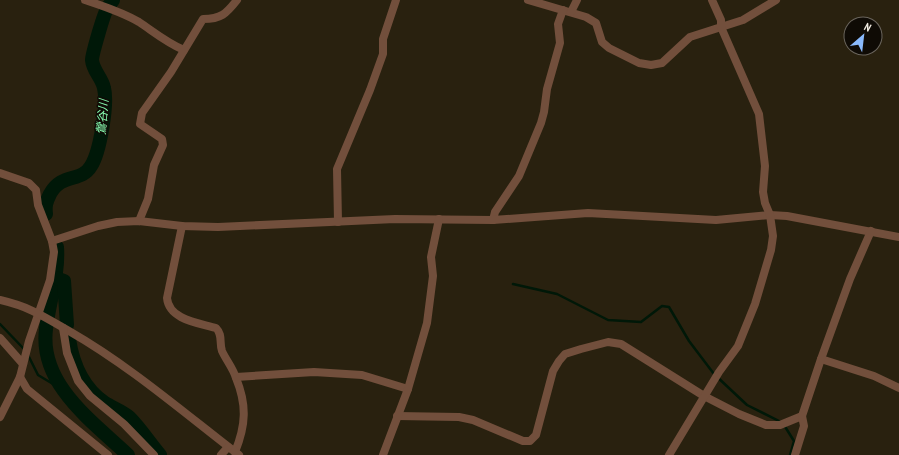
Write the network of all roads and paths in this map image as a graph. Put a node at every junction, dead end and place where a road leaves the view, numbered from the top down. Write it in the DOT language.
graph roads {
  1 [pos="85,0"];
  2 [pos="236,0"];
  3 [pos="396,0"];
  4 [pos="528,0"];
  5 [pos="577,0"];
  6 [pos="712,0"];
  7 [pos="776,0"];
  8 [pos="567,11"];
  9 [pos="721,27"];
  10 [pos="184,50"];
  11 [pos="0,173"];
  12 [pos="770,215"];
  13 [pos="439,219"];
  14 [pos="492,220"];
  15 [pos="139,221"];
  16 [pos="338,222"];
  17 [pos="182,226"];
  18 [pos="871,231"];
  19 [pos="899,237"];
  20 [pos="52,240"];
  21 [pos="0,300"];
  22 [pos="40,313"];
  23 [pos="61,326"];
  24 [pos="0,338"];
  25 [pos="821,359"];
  26 [pos="23,364"];
  27 [pos="20,376"];
  28 [pos="236,377"];
  29 [pos="899,388"];
  30 [pos="408,389"];
  31 [pos="704,396"];
  32 [pos="1,413"];
  33 [pos="397,416"];
  34 [pos="802,416"];
  35 [pos="228,447"];
  36 [pos="237,454"];
  37 [pos="108,455"];
  38 [pos="154,455"];
  39 [pos="221,455"];
  40 [pos="383,455"];
  41 [pos="669,455"];
  42 [pos="795,455"];
  1 -- 10 [label="street"];
  2 -- 10 [label="street"];
  3 -- 16 [label="street"];
  4 -- 8 [label="street"];
  5 -- 8 [label="street"];
  6 -- 9 [label="street"];
  7 -- 9 [label="street"];
  8 -- 9 [label="street"];
  8 -- 14 [label="street"];
  9 -- 12 [label="street"];
  10 -- 15 [label="street"];
  11 -- 20 [label="street"];
  12 -- 14 [label="street"];
  12 -- 18 [label="street"];
  12 -- 31 [label="street"];
  13 -- 14 [label="street"];
  13 -- 16 [label="street"];
  13 -- 30 [label="street"];
  15 -- 17 [label="street"];
  15 -- 20 [label="street"];
  16 -- 17 [label="street"];
  17 -- 28 [label="street"];
  18 -- 19 [label="street"];
  18 -- 25 [label="street"];
  20 -- 22 [label="street"];
  21 -- 22 [label="street"];
  22 -- 23 [label="street"];
  22 -- 26 [label="street"];
  23 -- 35 [label="street"];
  23 -- 38 [label="street"];
  24 -- 26 [label="street"];
  25 -- 29 [label="street"];
  25 -- 34 [label="street"];
  26 -- 27 [label="street"];
  27 -- 32 [label="street"];
  27 -- 37 [label="street"];
  28 -- 30 [label="street"];
  28 -- 36 [label="street"];
  30 -- 33 [label="street"];
  31 -- 33 [label="street"];
  31 -- 34 [label="street"];
  31 -- 41 [label="street"];
  33 -- 40 [label="street"];
  34 -- 42 [label="street"];
  35 -- 36 [label="street"];
  35 -- 39 [label="street"];
}
